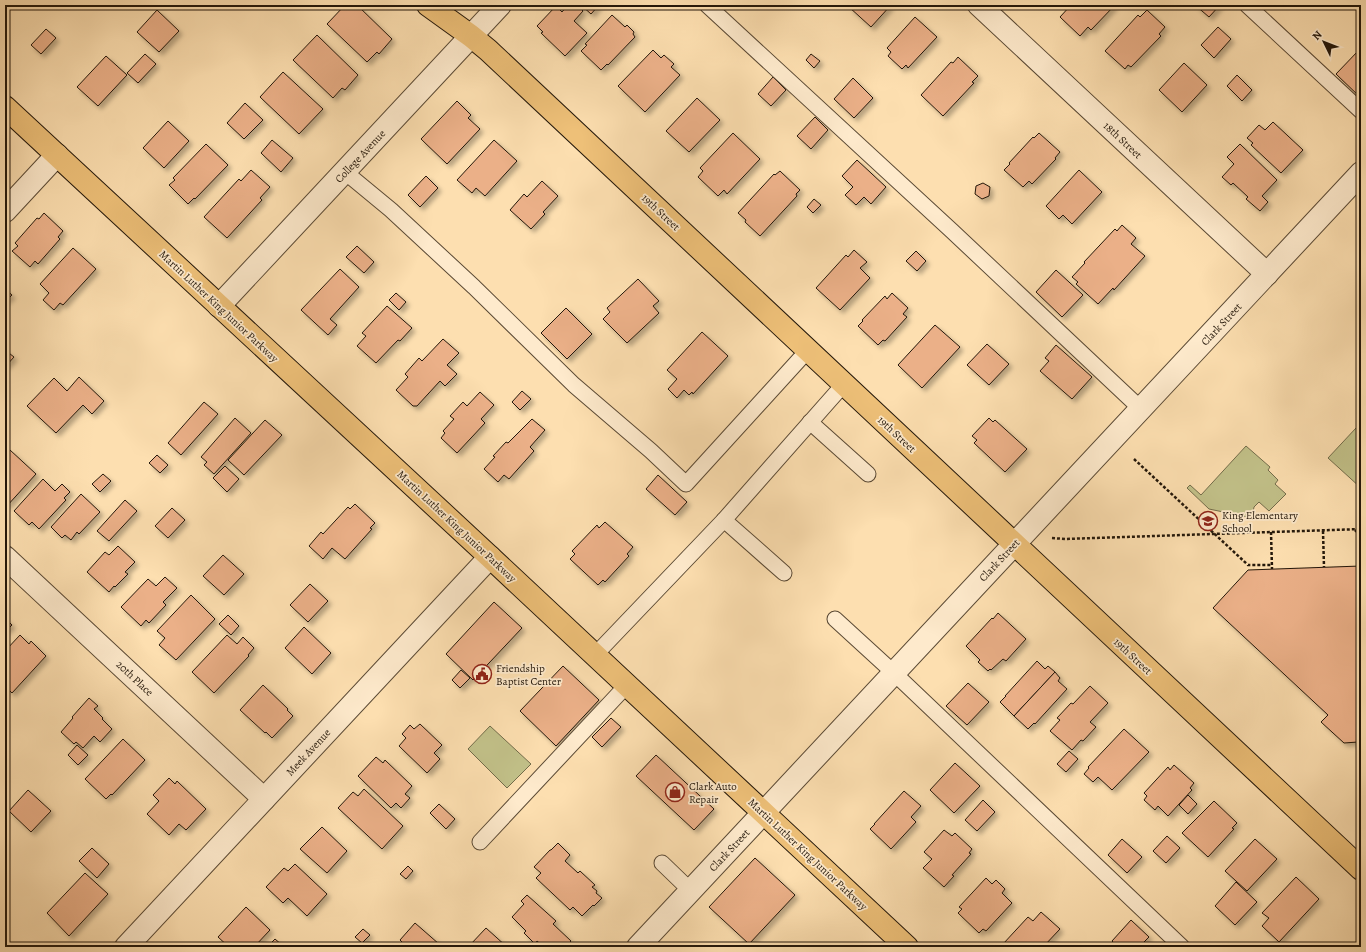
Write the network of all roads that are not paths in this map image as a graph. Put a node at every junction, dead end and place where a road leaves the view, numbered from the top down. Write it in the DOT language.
graph roads {
  1 [pos="428,5"];
  2 [pos="500,5"];
  3 [pos="707,5"];
  4 [pos="979,5"];
  5 [pos="1247,5"];
  6 [pos="471,36"];
  7 [pos="5,107"];
  8 [pos="1361,110"];
  9 [pos="57,155"];
  10 [pos="344,172"];
  11 [pos="1361,173"];
  12 [pos="5,211"];
  13 [pos="1267,274"];
  14 [pos="219,306"];
  15 [pos="808,350"];
  16 [pos="844,384"];
  17 [pos="1141,409"];
  18 [pos="810,422"];
  19 [pos="868,474"];
  20 [pos="724,520"];
  21 [pos="1015,544"];
  22 [pos="490,557"];
  23 [pos="5,558"];
  24 [pos="784,573"];
  25 [pos="835,619"];
  26 [pos="595,656"];
  27 [pos="894,673"];
  28 [pos="627,685"];
  29 [pos="264,799"];
  30 [pos="764,812"];
  31 [pos="480,842"];
  32 [pos="662,863"];
  33 [pos="1361,869"];
  34 [pos="691,891"];
  35 [pos="126,947"];
  36 [pos="638,947"];
  37 [pos="907,947"];
  38 [pos="1182,947"];
  1 -- 6 [label="main road, 19th Street"];
  2 -- 6 [label="street, College Avenue"];
  3 -- 17 [label="lane"];
  4 -- 13 [label="street, 18th Street"];
  5 -- 8 [label="lane"];
  6 -- 10 [label="street, College Avenue"];
  6 -- 15 [label="main road, 19th Street"];
  7 -- 9 [label="main road, Martin Luther King Junior Parkway"];
  9 -- 12 [label="street"];
  9 -- 14 [label="main road, Martin Luther King Junior Parkway"];
  10 -- 14 [label="street, College Avenue"];
  10 -- 15 [label="lane"];
  11 -- 13 [label="street, Clark Street"];
  13 -- 17 [label="street, Clark Street"];
  14 -- 22 [label="main road, Martin Luther King Junior Parkway"];
  15 -- 16 [label="main road, 19th Street"];
  16 -- 18 [label="lane"];
  16 -- 21 [label="main road, 19th Street"];
  17 -- 21 [label="street, Clark Street"];
  18 -- 19 [label="lane"];
  18 -- 20 [label="lane"];
  20 -- 24 [label="lane"];
  20 -- 26 [label="lane"];
  21 -- 27 [label="street, Clark Street"];
  21 -- 33 [label="main road, 19th Street"];
  22 -- 26 [label="main road, Martin Luther King Junior Parkway"];
  22 -- 29 [label="street, Meek Avenue"];
  23 -- 29 [label="street, 20th Place"];
  25 -- 27 [label="lane"];
  26 -- 28 [label="main road, Martin Luther King Junior Parkway"];
  27 -- 30 [label="street, Clark Street"];
  27 -- 38 [label="lane"];
  28 -- 30 [label="main road, Martin Luther King Junior Parkway"];
  28 -- 31 [label="lane"];
  29 -- 35 [label="street, Meek Avenue"];
  30 -- 34 [label="street, Clark Street"];
  30 -- 37 [label="main road, Martin Luther King Junior Parkway"];
  32 -- 34 [label="lane"];
  34 -- 36 [label="street, Clark Street"];
}
